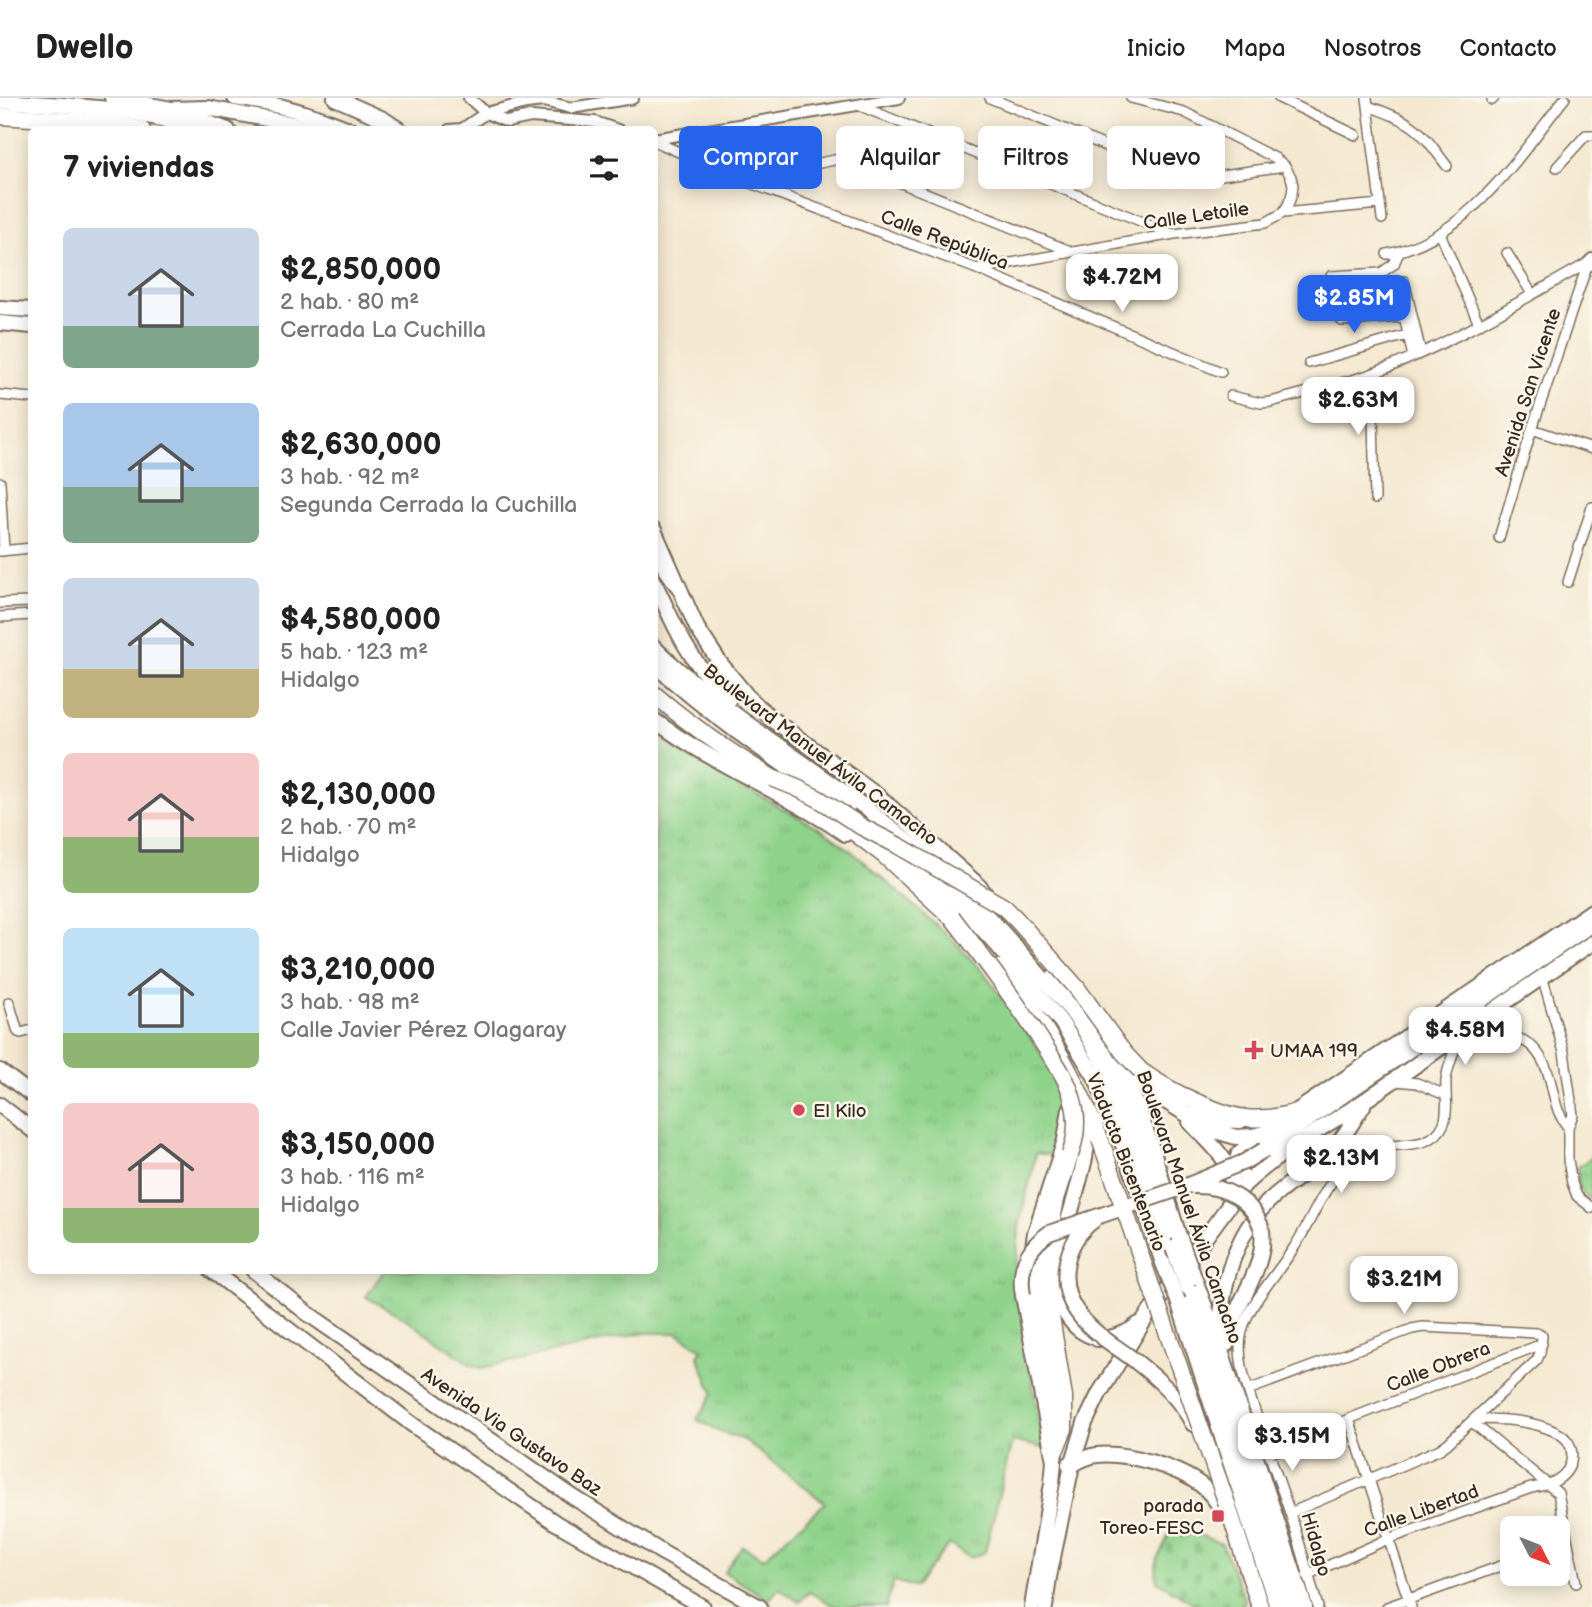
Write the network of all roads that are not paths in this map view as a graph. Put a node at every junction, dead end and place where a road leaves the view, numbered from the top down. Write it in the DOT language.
graph roads {
  1 [pos="112,98"];
  2 [pos="235,98"];
  3 [pos="335,98"];
  4 [pos="469,98"];
  5 [pos="627,98"];
  6 [pos="899,98"];
  7 [pos="990,98"];
  8 [pos="1131,98"];
  9 [pos="1279,98"];
  10 [pos="1565,98"];
  11 [pos="543,100"];
  12 [pos="1367,102"];
  13 [pos="3,103"];
  14 [pos="856,105"];
  15 [pos="171,109"];
  16 [pos="486,113"];
  17 [pos="0,116"];
  18 [pos="0,124"];
  19 [pos="76,126"];
  20 [pos="124,126"];
  21 [pos="183,126"];
  22 [pos="219,126"];
  23 [pos="303,126"];
  24 [pos="342,126"];
  25 [pos="394,126"];
  26 [pos="466,126"];
  27 [pos="504,126"];
  28 [pos="607,126"];
  29 [pos="1356,135"];
  30 [pos="1591,135"];
  31 [pos="658,139"];
  32 [pos="658,142"];
  33 [pos="679,151"];
  34 [pos="822,163"];
  35 [pos="1285,166"];
  36 [pos="1447,166"];
  37 [pos="1557,167"];
  38 [pos="766,189"];
  39 [pos="1380,204"];
  40 [pos="1283,213"];
  41 [pos="1382,219"];
  42 [pos="1440,233"];
  43 [pos="1174,234"];
  44 [pos="1073,252"];
  45 [pos="1399,252"];
  46 [pos="1507,253"];
  47 [pos="1387,254"];
  48 [pos="1591,262"];
  49 [pos="977,269"];
  50 [pos="1331,276"];
  51 [pos="1400,280"];
  52 [pos="1339,284"];
  53 [pos="1532,294"];
  54 [pos="0,308"];
  55 [pos="28,310"];
  56 [pos="1403,317"];
  57 [pos="1342,321"];
  58 [pos="0,324"];
  59 [pos="1479,324"];
  60 [pos="28,326"];
  61 [pos="1407,335"];
  62 [pos="1417,355"];
  63 [pos="1309,363"];
  64 [pos="1221,372"];
  65 [pos="1372,374"];
  66 [pos="0,396"];
  67 [pos="1231,396"];
  68 [pos="28,398"];
  69 [pos="1532,429"];
  70 [pos="1592,449"];
  71 [pos="0,482"];
  72 [pos="1375,499"];
  73 [pos="1592,507"];
  74 [pos="1499,538"];
  75 [pos="658,540"];
  76 [pos="28,548"];
  77 [pos="2,551"];
  78 [pos="658,558"];
  79 [pos="1568,582"];
  80 [pos="677,585"];
  81 [pos="658,591"];
  82 [pos="28,602"];
  83 [pos="0,603"];
  84 [pos="28,615"];
  85 [pos="0,617"];
  86 [pos="658,651"];
  87 [pos="658,668"];
  88 [pos="658,697"];
  89 [pos="658,723"];
  90 [pos="748,723"];
  91 [pos="772,778"];
  92 [pos="1592,911"];
  93 [pos="952,918"];
  94 [pos="1592,924"];
  95 [pos="1592,943"];
  96 [pos="1542,976"];
  97 [pos="9,1002"];
  98 [pos="28,1031"];
  99 [pos="1464,1031"];
  100 [pos="1130,1070"];
  101 [pos="0,1071"];
  102 [pos="1069,1079"];
  103 [pos="1390,1082"];
  104 [pos="28,1092"];
  105 [pos="1180,1096"];
  106 [pos="1445,1096"];
  107 [pos="1367,1099"];
  108 [pos="0,1105"];
  109 [pos="1297,1112"];
  110 [pos="1183,1113"];
  111 [pos="1087,1116"];
  112 [pos="1205,1116"];
  113 [pos="1249,1119"];
  114 [pos="28,1127"];
  115 [pos="1272,1128"];
  116 [pos="1568,1128"];
  117 [pos="1256,1173"];
  118 [pos="1181,1188"];
  119 [pos="1592,1208"];
  120 [pos="1224,1212"];
  121 [pos="1098,1217"];
  122 [pos="1176,1242"];
  123 [pos="216,1274"];
  124 [pos="258,1274"];
  125 [pos="1191,1283"];
  126 [pos="1051,1310"];
  127 [pos="1153,1319"];
  128 [pos="1102,1339"];
  129 [pos="1542,1344"];
  130 [pos="1220,1348"];
  131 [pos="1227,1369"];
  132 [pos="1248,1390"];
  133 [pos="1349,1419"];
  134 [pos="1474,1420"];
  135 [pos="1194,1424"];
  136 [pos="1269,1454"];
  137 [pos="1054,1456"];
  138 [pos="1072,1465"];
  139 [pos="1370,1478"];
  140 [pos="1550,1484"];
  141 [pos="1224,1507"];
  142 [pos="1290,1513"];
  143 [pos="1563,1516"];
  144 [pos="1388,1539"];
  145 [pos="1570,1552"];
  146 [pos="1500,1567"];
  147 [pos="1307,1575"];
  148 [pos="1576,1583"];
  149 [pos="1410,1603"];
  150 [pos="703,1607"];
  151 [pos="760,1607"];
  152 [pos="1032,1607"];
  153 [pos="1045,1607"];
  154 [pos="1253,1607"];
  155 [pos="1260,1607"];
  156 [pos="1277,1607"];
  157 [pos="1291,1607"];
  158 [pos="1305,1607"];
  159 [pos="1318,1607"];
  160 [pos="1387,1607"];
  1 -- 15 [label="main road"];
  2 -- 24 [label="main road"];
  3 -- 25 [label="main road"];
  4 -- 16 [label="street"];
  5 -- 11 [label="street"];
  6 -- 14 [label="street"];
  7 -- 35 [label="street"];
  8 -- 35 [label="street"];
  9 -- 29 [label="street"];
  10 -- 42 [label="street"];
  11 -- 16 [label="street"];
  12 -- 36 [label="street"];
  12 -- 39 [label="street"];
  13 -- 21 [label="main road"];
  14 -- 31 [label="street"];
  14 -- 43 [label="street"];
  15 -- 22 [label="main road"];
  15 -- 23 [label="main road"];
  16 -- 26 [label="street"];
  16 -- 27 [label="street"];
  17 -- 20 [label="highway"];
  18 -- 19 [label="main road"];
  27 -- 28 [label="street"];
  30 -- 37 [label="street"];
  32 -- 33 [label="street, Calle República"];
  34 -- 44 [label="street"];
  35 -- 40 [label="street"];
  38 -- 49 [label="street, Calle República"];
  39 -- 40 [label="street, Calle Letoile"];
  39 -- 41 [label="street"];
  40 -- 43 [label="street, Calle Letoile"];
  42 -- 45 [label="street"];
  42 -- 59 [label="street"];
  43 -- 44 [label="street, Calle Letoile"];
  44 -- 49 [label="street, Calle Letoile"];
  45 -- 47 [label="street"];
  45 -- 50 [label="street"];
  46 -- 53 [label="street"];
  48 -- 53 [label="street"];
  48 -- 69 [label="street, Avenida San Vicente"];
  49 -- 64 [label="street, Calle República"];
  51 -- 52 [label="street"];
  51 -- 56 [label="street"];
  51 -- 62 [label="street"];
  53 -- 59 [label="street"];
  54 -- 55 [label="main road"];
  56 -- 57 [label="street"];
  56 -- 61 [label="street"];
  58 -- 60 [label="main road"];
  59 -- 62 [label="street"];
  61 -- 62 [label="street"];
  61 -- 63 [label="street"];
  62 -- 65 [label="street"];
  65 -- 67 [label="street"];
  65 -- 72 [label="street"];
  66 -- 68 [label="street"];
  69 -- 70 [label="street"];
  69 -- 74 [label="street, Avenida San Vicente"];
  71 -- 77 [label="street"];
  73 -- 79 [label="street"];
  75 -- 80 [label="main road, Boulevard Manuel Ávila Camacho"];
  76 -- 77 [label="street"];
  78 -- 80 [label="main road"];
  80 -- 100 [label="main road, Boulevard Manuel Ávila Camacho"];
  81 -- 90 [label="main road"];
  82 -- 83 [label="street"];
  84 -- 85 [label="street"];
  86 -- 90 [label="main road, Boulevard Manuel Ávila Camacho"];
  87 -- 156 [label="main road, Boulevard Manuel Ávila Camacho, bridge"];
  88 -- 91 [label="highway, Viaducto Bicentenario"];
  89 -- 102 [label="main road"];
  90 -- 122 [label="main road, Boulevard Manuel Ávila Camacho"];
  91 -- 93 [label="highway, Viaducto Bicentenario, bridge"];
  91 -- 100 [label="highway, bridge"];
  92 -- 109 [label="main road"];
  93 -- 126 [label="highway, bridge"];
  93 -- 141 [label="highway, Viaducto Bicentenario, bridge"];
  94 -- 118 [label="main road, bridge"];
  95 -- 96 [label="main road"];
  96 -- 99 [label="main road"];
  96 -- 116 [label="street"];
  97 -- 98 [label="street"];
  99 -- 103 [label="main road"];
  99 -- 106 [label="street, Hidalgo"];
  99 -- 116 [label="street"];
  100 -- 105 [label="highway"];
  100 -- 110 [label="main road"];
  100 -- 112 [label="main road"];
  100 -- 122 [label="main road, Boulevard Manuel Ávila Camacho"];
  101 -- 104 [label="main road"];
  102 -- 111 [label="main road"];
  102 -- 137 [label="main road"];
  103 -- 106 [label="street"];
  103 -- 107 [label="main road"];
  105 -- 112 [label="highway"];
  105 -- 113 [label="highway"];
  106 -- 132 [label="street, Hidalgo"];
  107 -- 117 [label="main road"];
  107 -- 130 [label="main road"];
  108 -- 114 [label="main road"];
  109 -- 113 [label="highway"];
  109 -- 115 [label="main road"];
  110 -- 115 [label="main road"];
  110 -- 120 [label="main road"];
  111 -- 127 [label="main road, bridge"];
  111 -- 128 [label="main road"];
  112 -- 113 [label="main road"];
  115 -- 117 [label="main road"];
  116 -- 119 [label="street"];
  117 -- 120 [label="main road"];
  118 -- 121 [label="main road, bridge"];
  118 -- 131 [label="main road, bridge"];
  120 -- 127 [label="main road"];
  121 -- 135 [label="main road, bridge"];
  121 -- 137 [label="main road, bridge"];
  122 -- 125 [label="main road, bridge"];
  123 -- 150 [label="main road"];
  124 -- 151 [label="main road, Avenida Via Gustavo Baz"];
  125 -- 130 [label="main road, Boulevard Manuel Ávila Camacho"];
  125 -- 157 [label="main road"];
  126 -- 128 [label="main road"];
  126 -- 137 [label="highway"];
  127 -- 128 [label="main road"];
  127 -- 135 [label="main road"];
  127 -- 138 [label="main road"];
  129 -- 132 [label="street"];
  129 -- 133 [label="street, Calle Obrera"];
  129 -- 134 [label="street"];
  130 -- 131 [label="main road, Boulevard Manuel Ávila Camacho"];
  131 -- 158 [label="main road, Boulevard Manuel Ávila Camacho"];
  132 -- 136 [label="street, Hidalgo"];
  133 -- 136 [label="street, Calle Obrera"];
  133 -- 139 [label="street"];
  134 -- 139 [label="street"];
  134 -- 140 [label="street"];
  134 -- 140 [label="street"];
  135 -- 141 [label="main road"];
  136 -- 142 [label="street, Hidalgo"];
  137 -- 138 [label="main road"];
  137 -- 152 [label="main road"];
  138 -- 141 [label="main road"];
  138 -- 153 [label="main road"];
  139 -- 142 [label="street"];
  139 -- 144 [label="street"];
  140 -- 143 [label="street"];
  140 -- 144 [label="street, Calle Libertad"];
  141 -- 154 [label="main road"];
  141 -- 155 [label="highway, Viaducto Bicentenario"];
  142 -- 147 [label="street, Hidalgo"];
  144 -- 147 [label="street, Calle Libertad"];
  144 -- 149 [label="street"];
  145 -- 148 [label="street"];
  146 -- 149 [label="street"];
  147 -- 159 [label="street, Hidalgo"];
  149 -- 160 [label="street"];
}
